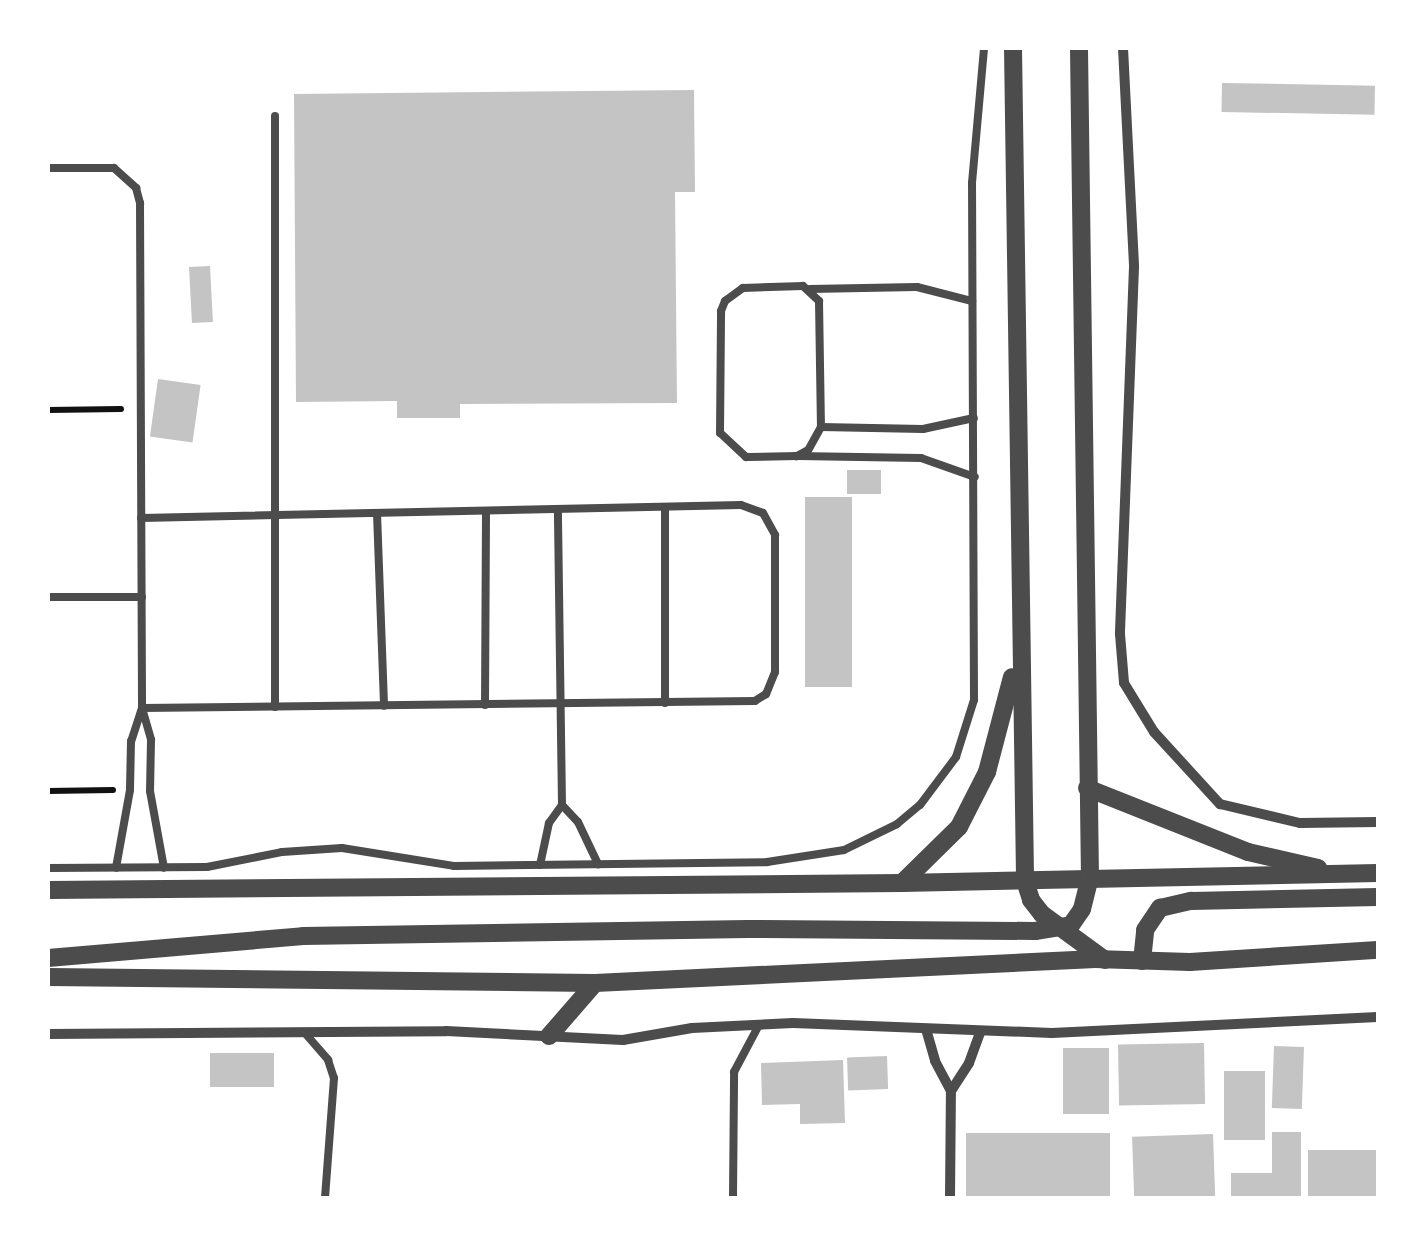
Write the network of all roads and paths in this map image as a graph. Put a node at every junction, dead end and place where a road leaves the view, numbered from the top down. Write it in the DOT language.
graph roads {
  1 [pos="984,48"];
  2 [pos="1013,48"];
  3 [pos="1079,48"];
  4 [pos="1123,48"];
  5 [pos="275,116"];
  6 [pos="48,168"];
  7 [pos="810,288"];
  8 [pos="972,301"];
  9 [pos="141,409"];
  10 [pos="48,410"];
  11 [pos="974,418"];
  12 [pos="820,427"];
  13 [pos="797,456"];
  14 [pos="974,477"];
  15 [pos="665,507"];
  16 [pos="558,509"];
  17 [pos="486,511"];
  18 [pos="377,514"];
  19 [pos="274,516"];
  20 [pos="142,518"];
  21 [pos="48,597"];
  22 [pos="142,597"];
  23 [pos="1019,642"];
  24 [pos="665,703"];
  25 [pos="485,704"];
  26 [pos="559,704"];
  27 [pos="384,706"];
  28 [pos="274,707"];
  29 [pos="142,708"];
  30 [pos="1087,788"];
  31 [pos="48,790"];
  32 [pos="130,790"];
  33 [pos="150,791"];
  34 [pos="562,806"];
  35 [pos="1378,822"];
  36 [pos="598,864"];
  37 [pos="540,865"];
  38 [pos="48,868"];
  39 [pos="116,868"];
  40 [pos="164,868"];
  41 [pos="1343,874"];
  42 [pos="1378,874"];
  43 [pos="1090,878"];
  44 [pos="1025,881"];
  45 [pos="902,884"];
  46 [pos="48,890"];
  47 [pos="1378,897"];
  48 [pos="1059,928"];
  49 [pos="1378,950"];
  50 [pos="48,958"];
  51 [pos="1106,960"];
  52 [pos="1142,961"];
  53 [pos="48,977"];
  54 [pos="595,982"];
  55 [pos="1378,1017"];
  56 [pos="759,1025"];
  57 [pos="926,1029"];
  58 [pos="304,1032"];
  59 [pos="980,1032"];
  60 [pos="50,1034"];
  61 [pos="549,1036"];
  62 [pos="48,1048"];
  63 [pos="951,1091"];
  64 [pos="325,1198"];
  65 [pos="732,1198"];
  66 [pos="950,1198"];
  1 -- 8 [label="lane"];
  2 -- 23 [label="street"];
  3 -- 30 [label="street"];
  4 -- 35 [label="street"];
  5 -- 19 [label="lane"];
  6 -- 9 [label="lane"];
  7 -- 8 [label="lane"];
  7 -- 12 [label="lane"];
  7 -- 13 [label="lane"];
  8 -- 11 [label="lane"];
  9 -- 10 [label="path"];
  9 -- 20 [label="lane"];
  11 -- 12 [label="lane"];
  11 -- 14 [label="lane"];
  12 -- 13 [label="lane"];
  13 -- 14 [label="lane"];
  14 -- 36 [label="lane"];
  15 -- 16 [label="lane"];
  15 -- 24 [label="lane"];
  15 -- 24 [label="lane"];
  16 -- 17 [label="lane"];
  16 -- 26 [label="lane"];
  17 -- 18 [label="lane"];
  17 -- 25 [label="lane"];
  18 -- 19 [label="lane"];
  18 -- 27 [label="lane"];
  19 -- 20 [label="lane"];
  19 -- 28 [label="lane"];
  20 -- 22 [label="lane"];
  21 -- 22 [label="lane"];
  22 -- 29 [label="lane"];
  23 -- 44 [label="street"];
  23 -- 45 [label="street"];
  24 -- 26 [label="lane"];
  25 -- 26 [label="lane"];
  25 -- 27 [label="lane"];
  26 -- 34 [label="lane"];
  27 -- 28 [label="lane"];
  28 -- 29 [label="lane"];
  29 -- 32 [label="lane"];
  29 -- 33 [label="lane"];
  30 -- 41 [label="street"];
  30 -- 43 [label="street"];
  31 -- 32 [label="path"];
  32 -- 33 [label="lane"];
  32 -- 39 [label="lane"];
  33 -- 40 [label="lane"];
  34 -- 36 [label="lane"];
  34 -- 37 [label="lane"];
  36 -- 37 [label="lane"];
  37 -- 40 [label="lane"];
  38 -- 39 [label="lane"];
  39 -- 40 [label="lane"];
  41 -- 42 [label="street"];
  41 -- 43 [label="street"];
  43 -- 44 [label="street"];
  43 -- 48 [label="street"];
  44 -- 45 [label="street"];
  44 -- 48 [label="street"];
  45 -- 46 [label="street"];
  47 -- 52 [label="street"];
  48 -- 50 [label="street"];
  48 -- 51 [label="street"];
  49 -- 52 [label="street"];
  51 -- 52 [label="street"];
  51 -- 54 [label="street"];
  53 -- 54 [label="street"];
  54 -- 61 [label="street"];
  55 -- 59 [label="street"];
  56 -- 57 [label="street"];
  56 -- 61 [label="street"];
  56 -- 65 [label="lane"];
  57 -- 59 [label="street"];
  57 -- 63 [label="street"];
  58 -- 60 [label="street"];
  58 -- 61 [label="street"];
  58 -- 64 [label="lane"];
  59 -- 63 [label="street"];
  60 -- 62 [label="street"];
  63 -- 66 [label="street"];
}
